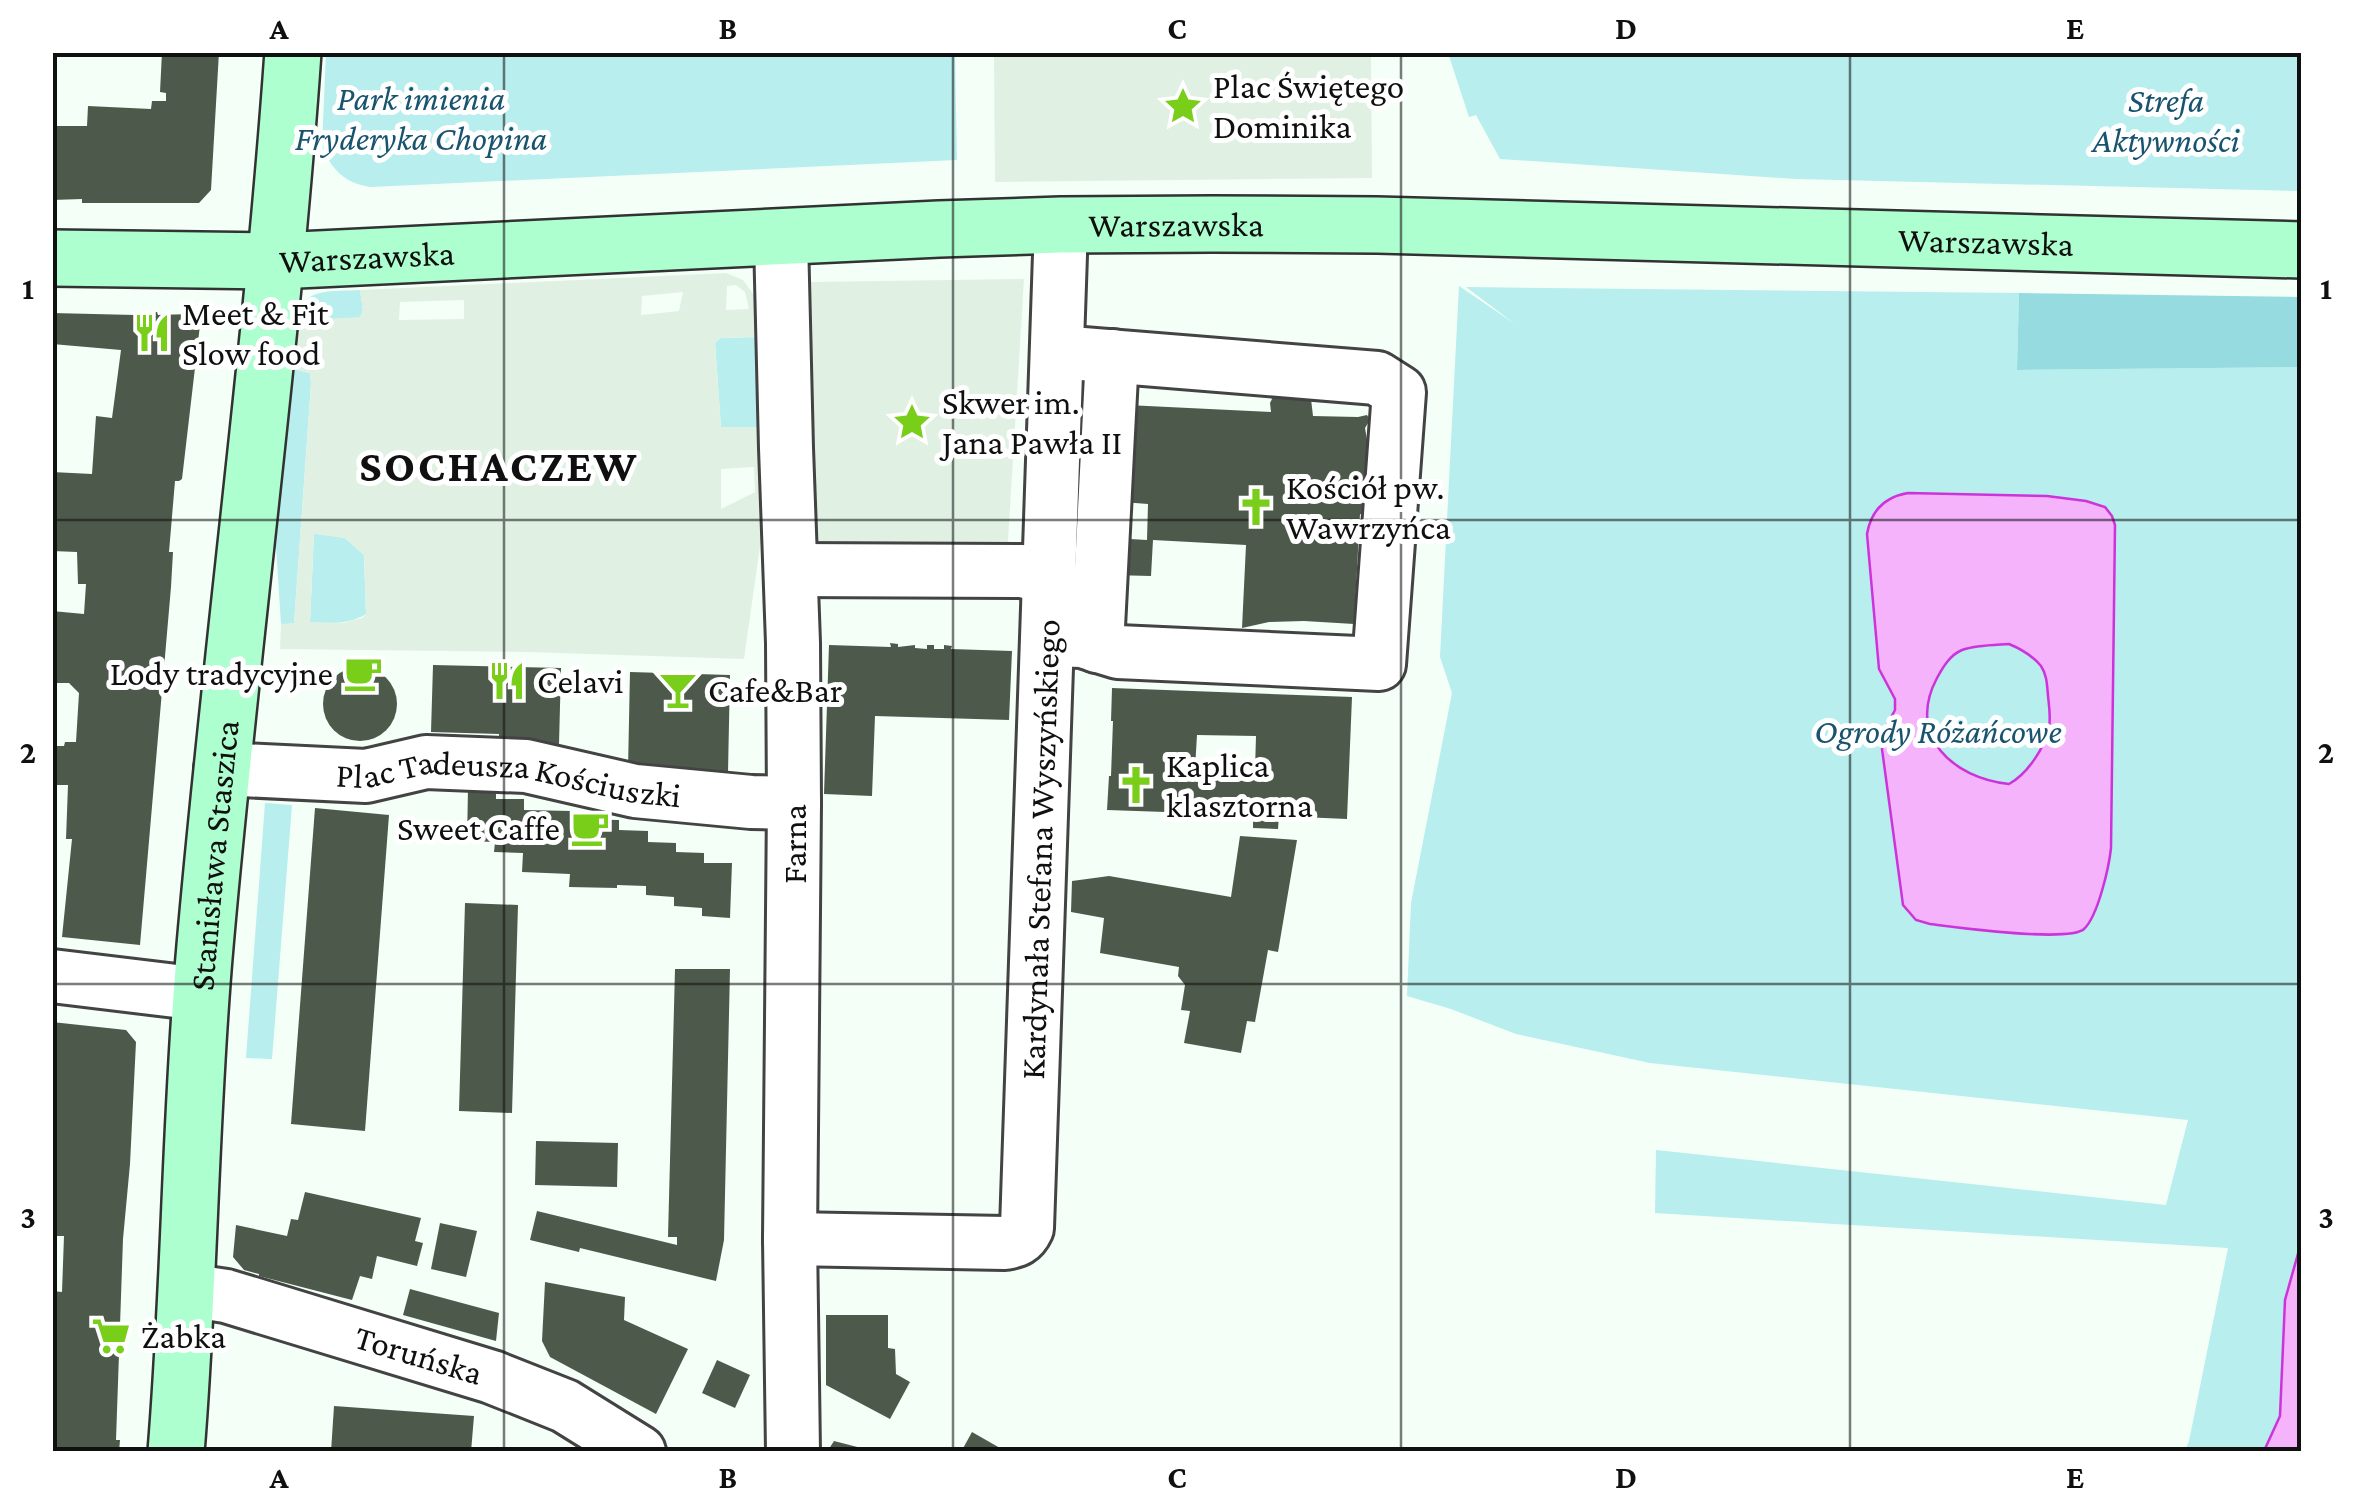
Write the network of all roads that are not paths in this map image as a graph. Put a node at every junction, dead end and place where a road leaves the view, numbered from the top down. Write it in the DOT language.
graph roads {
  1 [pos="294,52"];
  2 [pos="1061,225"];
  3 [pos="782,238"];
  4 [pos="2302,250"];
  5 [pos="52,258"];
  6 [pos="277,261"];
  7 [pos="1058,352"];
  8 [pos="1112,356"];
  9 [pos="791,570"];
  10 [pos="1051,578"];
  11 [pos="1073,643"];
  12 [pos="222,769"];
  13 [pos="794,804"];
  14 [pos="52,976"];
  15 [pos="202,994"];
  16 [pos="790,1239"];
  17 [pos="186,1290"];
  18 [pos="176,1452"];
  19 [pos="639,1452"];
  20 [pos="793,1452"];
  1 -- 6 [label="street, Stanisława Staszica"];
  2 -- 3 [label="street, Warszawska"];
  2 -- 4 [label="street, Warszawska"];
  2 -- 7 [label="street, Kardynała Stefana Wyszyńskiego"];
  3 -- 6 [label="street, Warszawska"];
  3 -- 9 [label="street, Farna"];
  5 -- 6 [label="street, Warszawska"];
  6 -- 12 [label="street, Stanisława Staszica"];
  7 -- 8 [label="street"];
  7 -- 10 [label="street, Kardynała Stefana Wyszyńskiego"];
  8 -- 11 [label="street"];
  8 -- 11 [label="street"];
  9 -- 10 [label="street"];
  9 -- 13 [label="street, Farna"];
  10 -- 11 [label="street, Kardynała Stefana Wyszyńskiego"];
  11 -- 16 [label="street, Kardynała Stefana Wyszyńskiego"];
  12 -- 13 [label="street, Plac Tadeusza Kościuszki"];
  12 -- 15 [label="street, Stanisława Staszica"];
  13 -- 16 [label="street, Farna"];
  14 -- 15 [label="street"];
  15 -- 17 [label="street, Stanisława Staszica"];
  16 -- 20 [label="street, Farna"];
  17 -- 18 [label="street, Stanisława Staszica"];
  17 -- 19 [label="street, Toruńska"];
}
